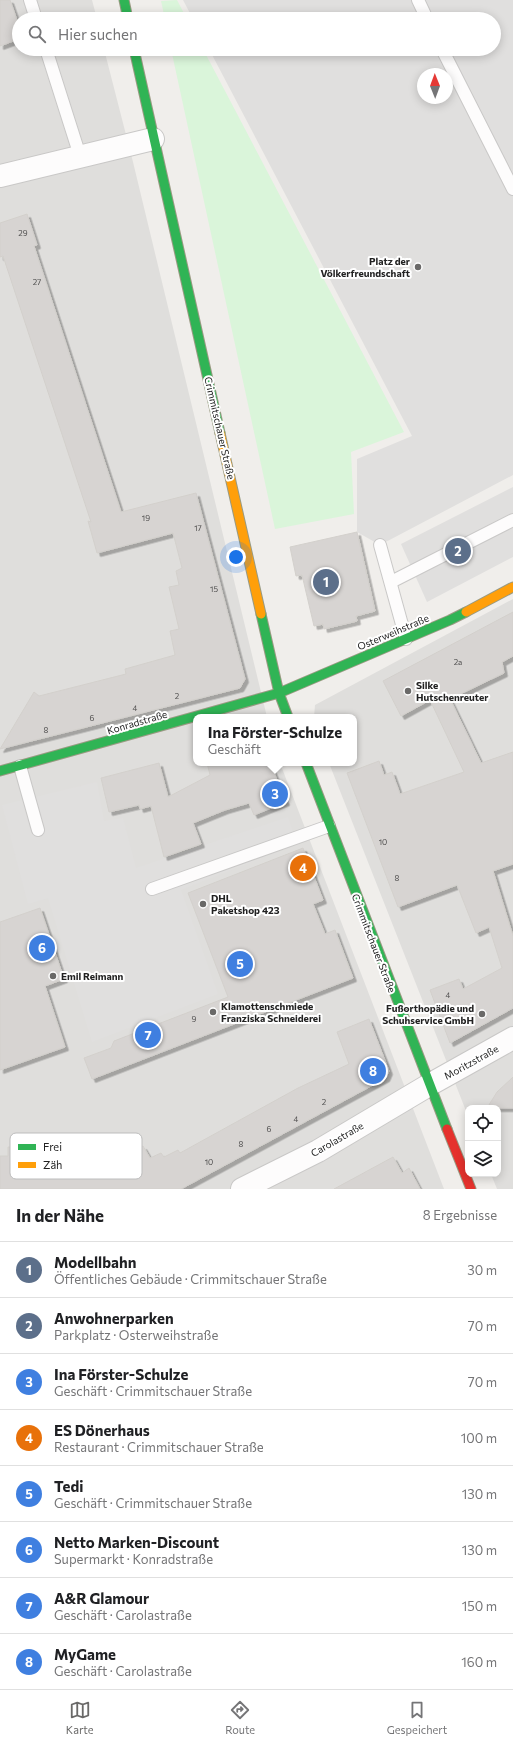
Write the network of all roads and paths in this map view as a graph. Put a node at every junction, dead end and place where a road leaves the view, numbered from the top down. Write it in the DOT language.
graph roads {
  1 [pos="30,0"];
  2 [pos="124,0"];
  3 [pos="418,0"];
  4 [pos="34,12"];
  5 [pos="127,12"];
  6 [pos="424,12"];
  7 [pos="48,56"];
  8 [pos="135,56"];
  9 [pos="446,56"];
  10 [pos="153,139"];
  11 [pos="80,156"];
  12 [pos="0,176"];
  13 [pos="513,189"];
  14 [pos="513,520"];
  15 [pos="380,545"];
  16 [pos="391,582"];
  17 [pos="513,588"];
  18 [pos="406,639"];
  19 [pos="279,693"];
  20 [pos="204,714"];
  21 [pos="287,714"];
  22 [pos="193,717"];
  23 [pos="20,766"];
  24 [pos="307,766"];
  25 [pos="0,771"];
  26 [pos="329,826"];
  27 [pos="38,830"];
  28 [pos="152,889"];
  29 [pos="513,1038"];
  30 [pos="428,1085"];
  31 [pos="242,1189"];
  32 [pos="470,1189"];
  1 -- 4 [label="lane"];
  2 -- 5 [label="main road"];
  3 -- 6 [label="lane"];
  7 -- 11 [label="lane"];
  8 -- 10 [label="main road, Crimmitschauer Straße"];
  9 -- 13 [label="lane"];
  10 -- 11 [label="street"];
  10 -- 19 [label="main road, Crimmitschauer Straße"];
  11 -- 12 [label="street"];
  14 -- 16 [label="lane"];
  15 -- 16 [label="lane"];
  16 -- 18 [label="lane"];
  17 -- 18 [label="main road, Osterweihstraße"];
  18 -- 19 [label="main road, Osterweihstraße"];
  19 -- 20 [label="main road, Konradstraße"];
  19 -- 21 [label="main road, Crimmitschauer Straße"];
  22 -- 23 [label="main road, Konradstraße"];
  23 -- 25 [label="main road, Konradstraße"];
  23 -- 27 [label="lane"];
  24 -- 26 [label="main road, Crimmitschauer Straße"];
  26 -- 28 [label="lane"];
  26 -- 30 [label="main road, Crimmitschauer Straße"];
  29 -- 30 [label="street, Moritzstraße"];
  30 -- 31 [label="street, Carolastraße"];
  30 -- 32 [label="main road, Crimmitschauer Straße"];
}
